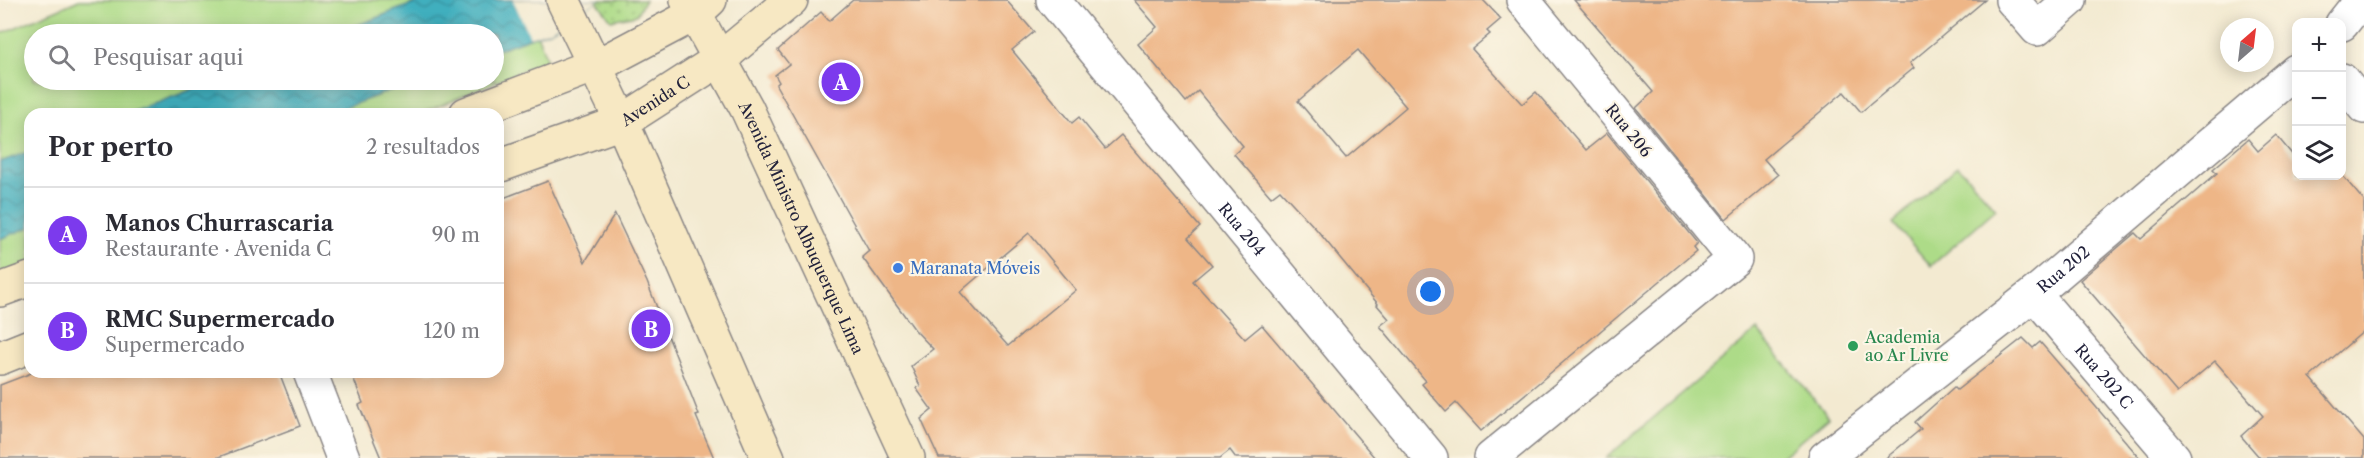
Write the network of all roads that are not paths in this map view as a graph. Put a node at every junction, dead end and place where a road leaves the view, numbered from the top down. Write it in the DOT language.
graph roads {
  1 [pos="791,0"];
  2 [pos="1053,0"];
  3 [pos="1523,0"];
  4 [pos="2012,0"];
  5 [pos="2070,0"];
  6 [pos="2361,0"];
  7 [pos="697,5"];
  8 [pos="567,8"];
  9 [pos="2346,19"];
  10 [pos="720,59"];
  11 [pos="595,65"];
  12 [pos="2295,72"];
  13 [pos="2346,85"];
  14 [pos="2364,107"];
  15 [pos="482,108"];
  16 [pos="622,122"];
  17 [pos="504,164"];
  18 [pos="24,281"];
  19 [pos="0,290"];
  20 [pos="2034,294"];
  21 [pos="24,348"];
  22 [pos="0,358"];
  23 [pos="312,378"];
  24 [pos="343,458"];
  25 [pos="768,458"];
  26 [pos="908,458"];
  27 [pos="1431,458"];
  28 [pos="1491,458"];
  29 [pos="1825,458"];
  30 [pos="2175,458"];
  1 -- 10 [label="street, Avenida C"];
  2 -- 27 [label="street, Rua 204"];
  3 -- 28 [label="street, Rua 206"];
  4 -- 5 [label="street"];
  6 -- 9 [label="street"];
  7 -- 10 [label="street, Avenida Ministro Albuquerque Lima"];
  7 -- 11 [label="street"];
  8 -- 11 [label="street"];
  10 -- 16 [label="street, Avenida C"];
  10 -- 26 [label="street, Avenida Ministro Albuquerque Lima"];
  11 -- 15 [label="street"];
  11 -- 16 [label="street"];
  12 -- 20 [label="street, Rua 202"];
  13 -- 14 [label="street"];
  16 -- 17 [label="street, Avenida C"];
  16 -- 25 [label="street"];
  18 -- 19 [label="street"];
  20 -- 29 [label="street, Rua 202"];
  20 -- 30 [label="street, Rua 202 C"];
  21 -- 22 [label="street"];
  23 -- 24 [label="street"];
}
